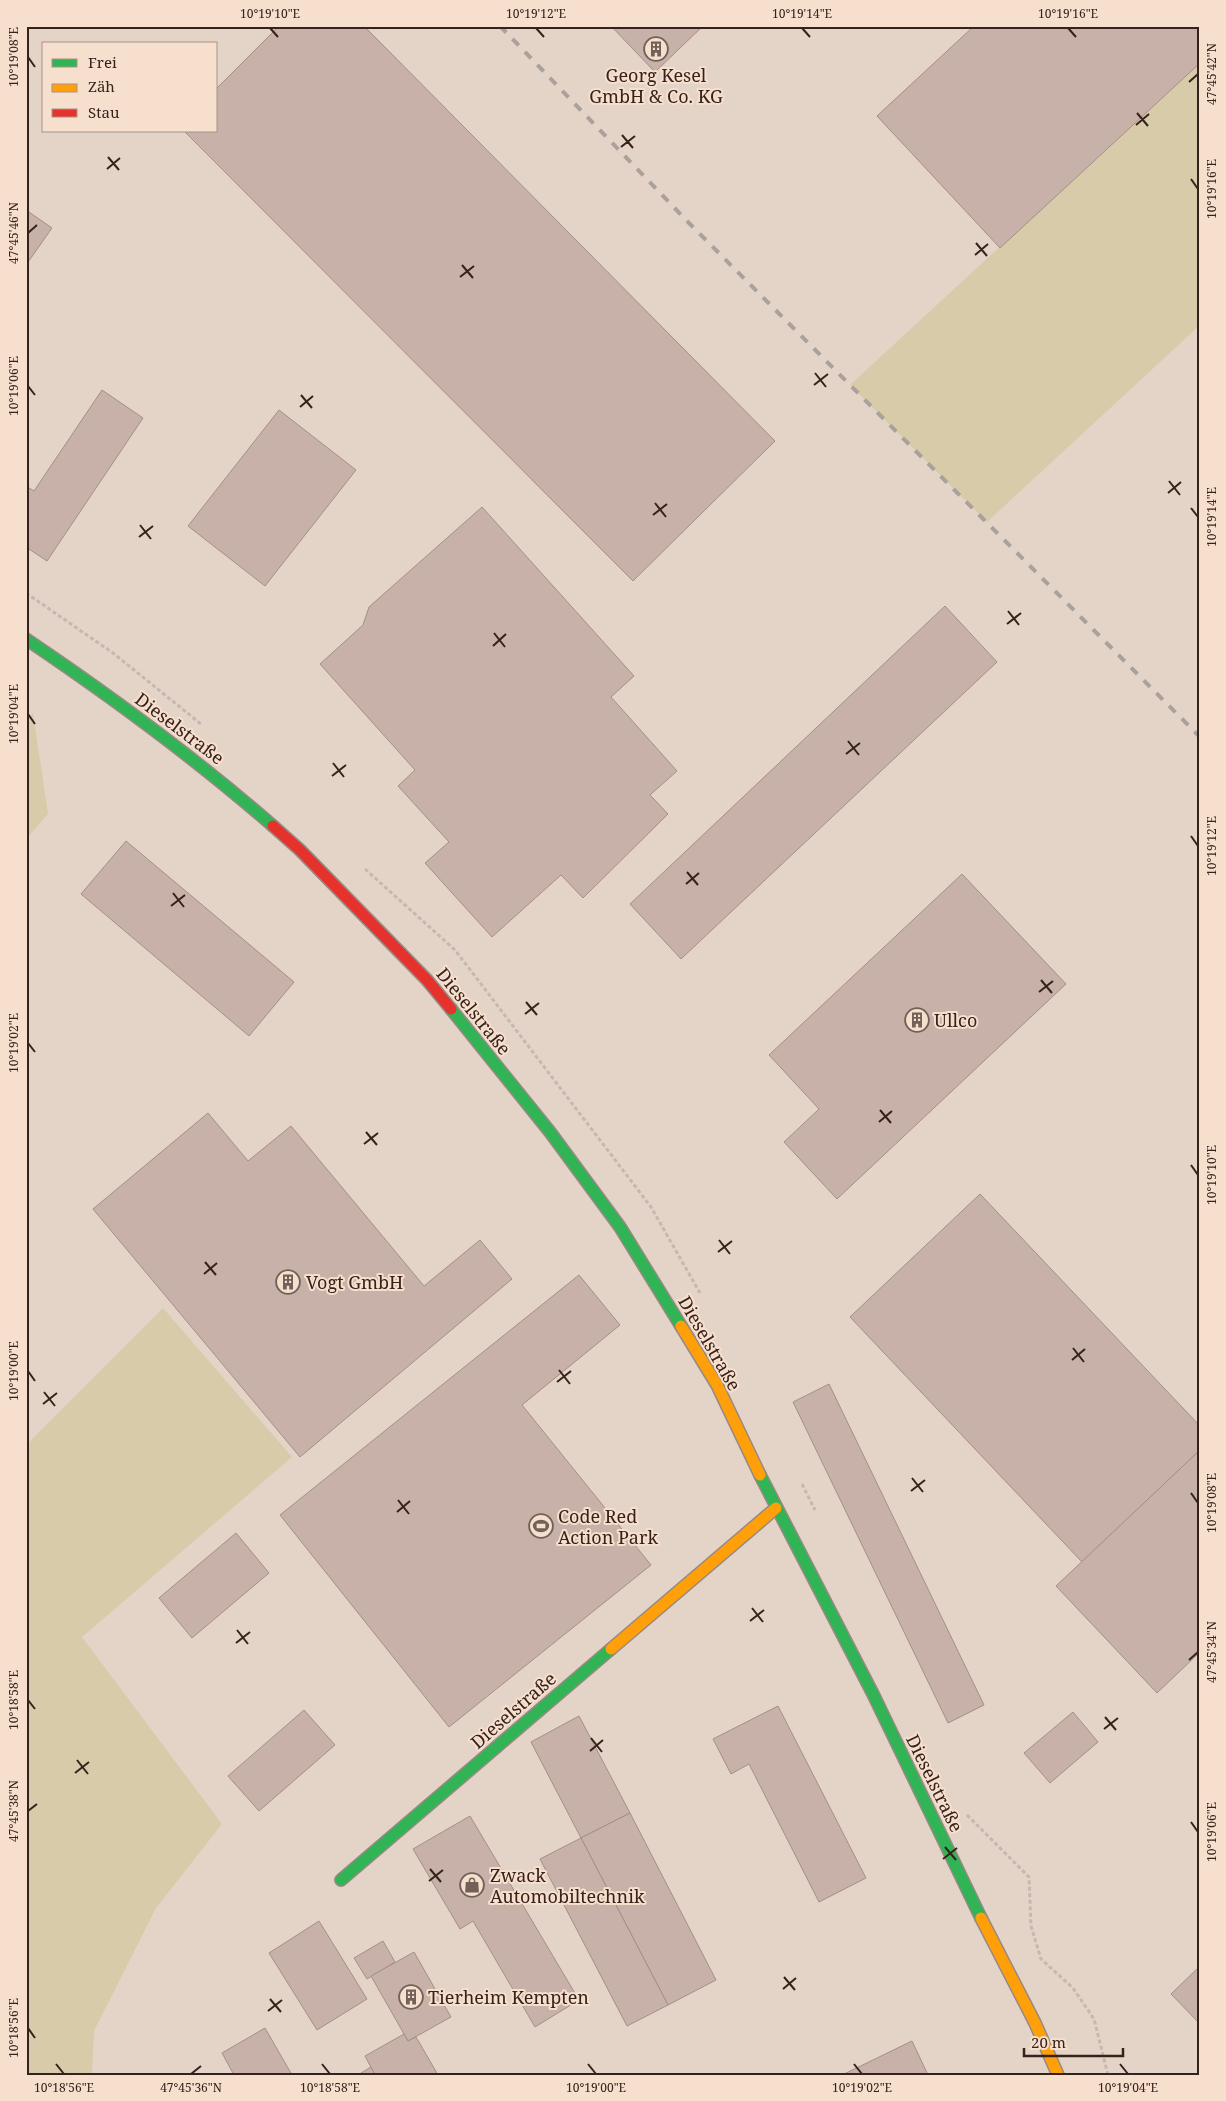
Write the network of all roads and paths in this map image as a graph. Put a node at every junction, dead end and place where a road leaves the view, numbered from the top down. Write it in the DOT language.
graph roads {
  1 [pos="26,639"];
  2 [pos="776,1508"];
  3 [pos="341,1880"];
  4 [pos="1058,2075"];
  1 -- 2 [label="street, Dieselstraße"];
  2 -- 3 [label="street, Dieselstraße"];
  2 -- 4 [label="street, Dieselstraße"];
}
